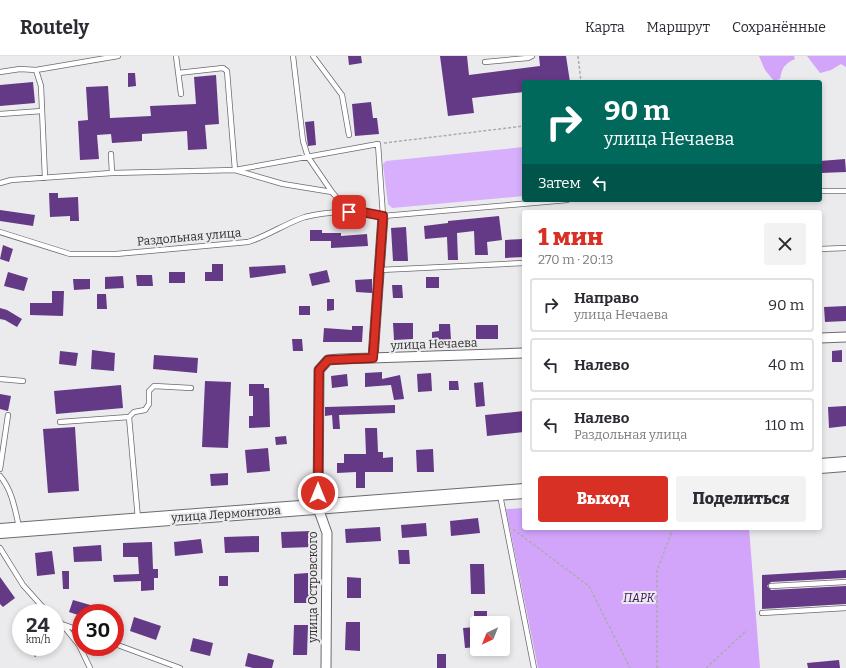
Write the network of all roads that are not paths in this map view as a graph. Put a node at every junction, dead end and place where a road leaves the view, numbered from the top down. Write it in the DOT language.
graph roads {
  1 [pos="118,56"];
  2 [pos="176,56"];
  3 [pos="293,56"];
  4 [pos="313,56"];
  5 [pos="532,56"];
  6 [pos="110,57"];
  7 [pos="485,62"];
  8 [pos="36,70"];
  9 [pos="0,72"];
  10 [pos="178,73"];
  11 [pos="181,94"];
  12 [pos="42,111"];
  13 [pos="0,114"];
  14 [pos="349,135"];
  15 [pos="111,154"];
  16 [pos="308,157"];
  17 [pos="235,170"];
  18 [pos="112,173"];
  19 [pos="45,178"];
  20 [pos="0,183"];
  21 [pos="822,191"];
  22 [pos="846,191"];
  23 [pos="332,192"];
  24 [pos="545,202"];
  25 [pos="349,212"];
  26 [pos="383,216"];
  27 [pos="0,232"];
  28 [pos="846,248"];
  29 [pos="822,249"];
  30 [pos="522,263"];
  31 [pos="380,270"];
  32 [pos="846,336"];
  33 [pos="822,338"];
  34 [pos="522,353"];
  35 [pos="373,358"];
  36 [pos="0,379"];
  37 [pos="23,381"];
  38 [pos="191,388"];
  39 [pos="8,415"];
  40 [pos="128,417"];
  41 [pos="60,422"];
  42 [pos="846,464"];
  43 [pos="822,466"];
  44 [pos="0,469"];
  45 [pos="0,476"];
  46 [pos="522,491"];
  47 [pos="500,493"];
  48 [pos="318,508"];
  49 [pos="138,520"];
  50 [pos="20,528"];
  51 [pos="0,531"];
  52 [pos="0,548"];
  53 [pos="846,582"];
  54 [pos="771,586"];
  55 [pos="40,604"];
  56 [pos="846,608"];
  57 [pos="762,613"];
  58 [pos="64,626"];
  59 [pos="124,647"];
  60 [pos="90,668"];
  61 [pos="180,668"];
  62 [pos="326,668"];
  63 [pos="534,668"];
  1 -- 6 [label="lane"];
  2 -- 10 [label="lane"];
  3 -- 16 [label="lane"];
  4 -- 14 [label="lane"];
  5 -- 7 [label="lane"];
  6 -- 8 [label="lane"];
  8 -- 9 [label="lane"];
  8 -- 12 [label="lane"];
  10 -- 11 [label="lane"];
  10 -- 17 [label="lane"];
  12 -- 13 [label="lane"];
  12 -- 19 [label="lane"];
  15 -- 18 [label="lane"];
  16 -- 17 [label="lane"];
  16 -- 23 [label="lane"];
  16 -- 26 [label="lane"];
  17 -- 18 [label="lane"];
  17 -- 23 [label="lane"];
  18 -- 19 [label="lane"];
  19 -- 20 [label="lane"];
  21 -- 22 [label="lane"];
  23 -- 25 [label="lane"];
  24 -- 26 [label="lane, Раздольная улица"];
  25 -- 26 [label="lane, Раздольная улица"];
  25 -- 27 [label="lane, Раздольная улица"];
  26 -- 31 [label="street"];
  28 -- 29 [label="lane"];
  30 -- 31 [label="lane"];
  31 -- 35 [label="street"];
  32 -- 33 [label="street"];
  34 -- 35 [label="street, улица Нечаева"];
  35 -- 48 [label="street, улица Нечаева"];
  36 -- 37 [label="lane"];
  38 -- 40 [label="lane"];
  39 -- 44 [label="lane"];
  40 -- 41 [label="lane"];
  40 -- 49 [label="lane"];
  42 -- 43 [label="main road"];
  45 -- 50 [label="lane"];
  46 -- 47 [label="main road, улица Лермонтова"];
  47 -- 48 [label="main road, улица Лермонтова"];
  47 -- 63 [label="lane"];
  48 -- 49 [label="main road, улица Лермонтова"];
  48 -- 62 [label="street, улица Островского"];
  49 -- 50 [label="main road, улица Лермонтова"];
  50 -- 51 [label="main road, улица Лермонтова"];
  52 -- 55 [label="lane"];
  53 -- 54 [label="lane"];
  56 -- 57 [label="lane"];
  58 -- 60 [label="lane"];
  59 -- 61 [label="lane"];
}
